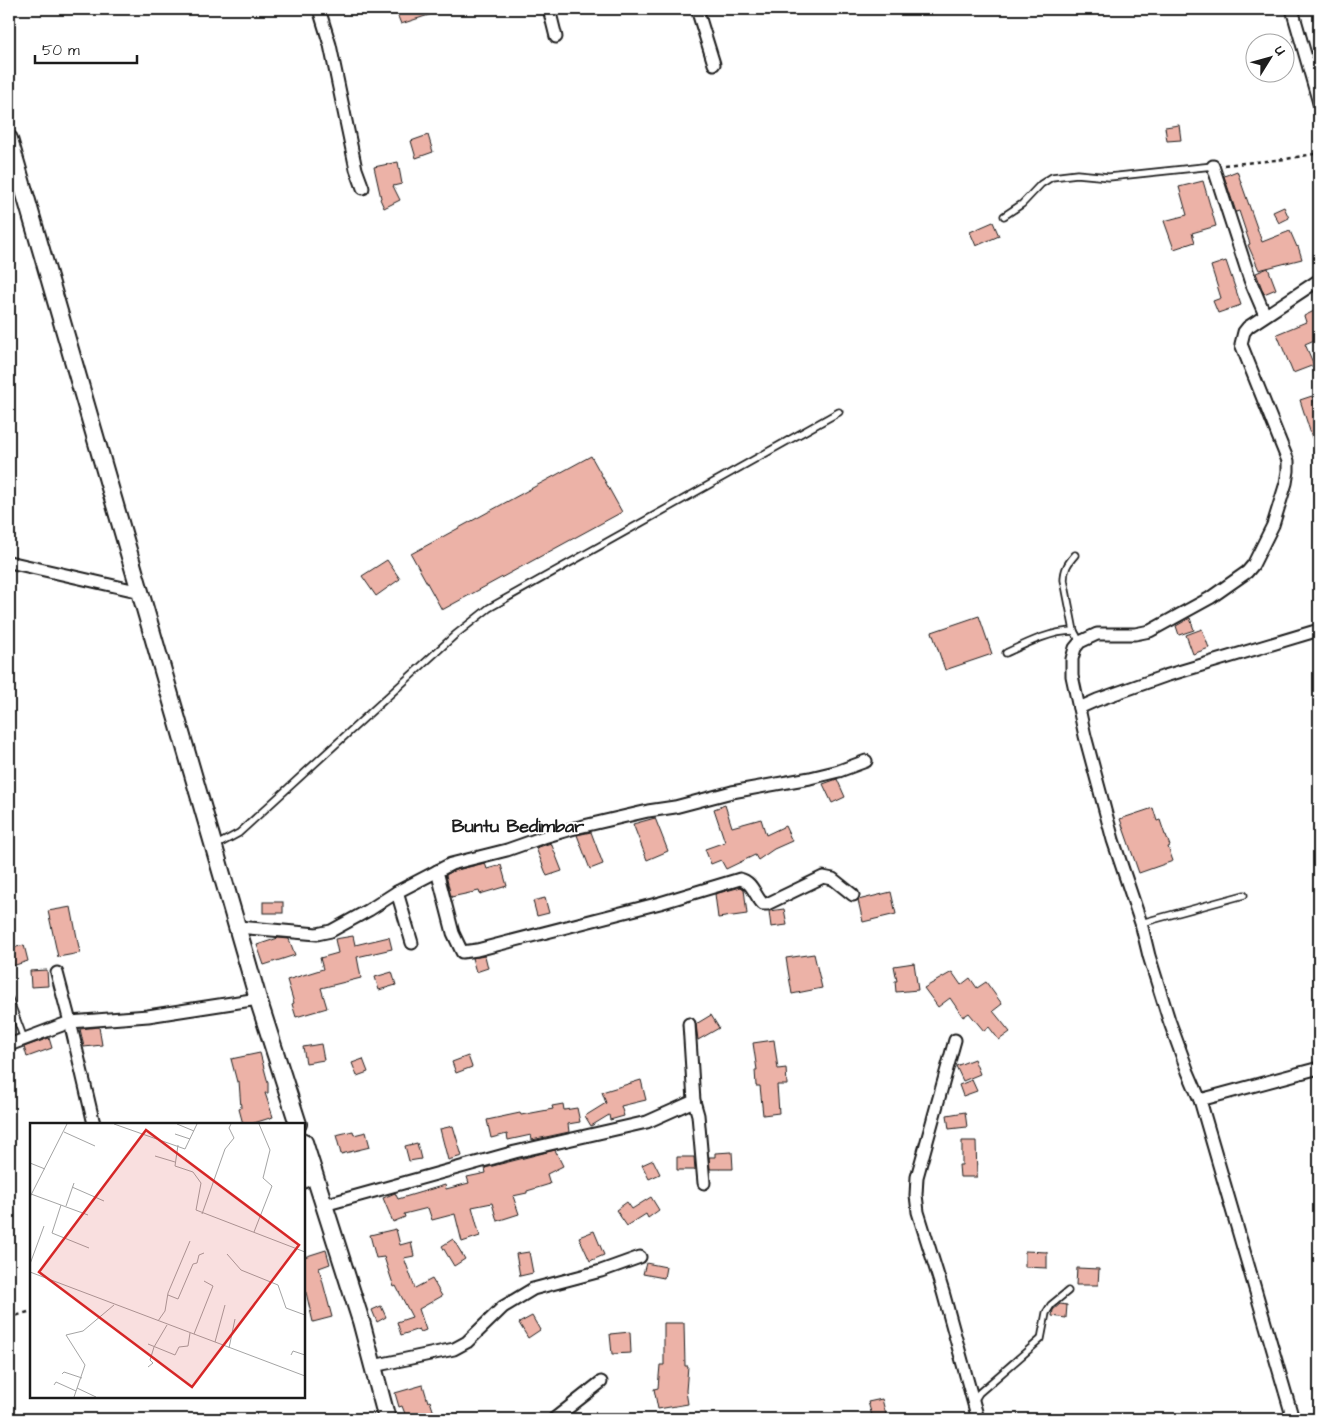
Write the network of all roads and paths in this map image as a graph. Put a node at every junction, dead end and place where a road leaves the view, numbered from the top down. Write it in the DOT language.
graph roads {
  1 [pos="319,9"];
  2 [pos="549,9"];
  3 [pos="698,9"];
  4 [pos="1292,9"];
  5 [pos="556,37"];
  6 [pos="714,64"];
  7 [pos="1319,103"];
  8 [pos="9,139"];
  9 [pos="1319,153"];
  10 [pos="1213,166"];
  11 [pos="363,188"];
  12 [pos="1004,216"];
  13 [pos="1319,280"];
  14 [pos="1265,315"];
  15 [pos="839,412"];
  16 [pos="1075,555"];
  17 [pos="9,562"];
  18 [pos="138,582"];
  19 [pos="1074,630"];
  20 [pos="1319,630"];
  21 [pos="1080,642"];
  22 [pos="1006,653"];
  23 [pos="1079,708"];
  24 [pos="866,761"];
  25 [pos="215,846"];
  26 [pos="437,870"];
  27 [pos="397,892"];
  28 [pos="853,895"];
  29 [pos="1244,895"];
  30 [pos="1140,923"];
  31 [pos="238,927"];
  32 [pos="412,943"];
  33 [pos="57,973"];
  34 [pos="9,999"];
  35 [pos="258,999"];
  36 [pos="70,1022"];
  37 [pos="689,1024"];
  38 [pos="24,1039"];
  39 [pos="955,1040"];
  40 [pos="9,1045"];
  41 [pos="1319,1068"];
  42 [pos="1200,1100"];
  43 [pos="694,1101"];
  44 [pos="94,1123"];
  45 [pos="298,1123"];
  46 [pos="305,1149"];
  47 [pos="309,1179"];
  48 [pos="704,1183"];
  49 [pos="324,1205"];
  50 [pos="640,1257"];
  51 [pos="1068,1291"];
  52 [pos="30,1310"];
  53 [pos="9,1318"];
  54 [pos="373,1366"];
  55 [pos="601,1382"];
  56 [pos="974,1401"];
  57 [pos="387,1419"];
  58 [pos="554,1419"];
  59 [pos="978,1419"];
  60 [pos="1293,1419"];
  1 -- 11 [label="street"];
  2 -- 5 [label="street"];
  3 -- 6 [label="street"];
  4 -- 7 [label="street"];
  8 -- 18 [label="street"];
  9 -- 10 [label="path"];
  10 -- 12 [label="lane"];
  10 -- 14 [label="street"];
  13 -- 14 [label="street"];
  14 -- 21 [label="street"];
  15 -- 25 [label="lane"];
  16 -- 19 [label="lane"];
  17 -- 18 [label="street"];
  18 -- 25 [label="street"];
  19 -- 21 [label="lane"];
  19 -- 22 [label="lane"];
  20 -- 23 [label="street"];
  21 -- 23 [label="street"];
  23 -- 30 [label="street"];
  24 -- 26 [label="street"];
  25 -- 31 [label="street"];
  26 -- 27 [label="street"];
  26 -- 28 [label="street"];
  27 -- 31 [label="street"];
  27 -- 32 [label="street"];
  29 -- 30 [label="lane"];
  30 -- 42 [label="street"];
  31 -- 35 [label="street"];
  33 -- 36 [label="street"];
  34 -- 38 [label="lane"];
  35 -- 36 [label="street"];
  35 -- 45 [label="street"];
  36 -- 38 [label="street"];
  36 -- 44 [label="street"];
  37 -- 43 [label="street"];
  38 -- 40 [label="street"];
  39 -- 56 [label="street"];
  41 -- 42 [label="street"];
  42 -- 60 [label="street"];
  43 -- 48 [label="street"];
  43 -- 49 [label="street"];
  46 -- 47 [label="street"];
  47 -- 49 [label="street"];
  49 -- 54 [label="street"];
  50 -- 54 [label="street"];
  51 -- 56 [label="lane"];
  52 -- 53 [label="path"];
  54 -- 57 [label="street"];
  55 -- 58 [label="street"];
  56 -- 59 [label="street"];
}
